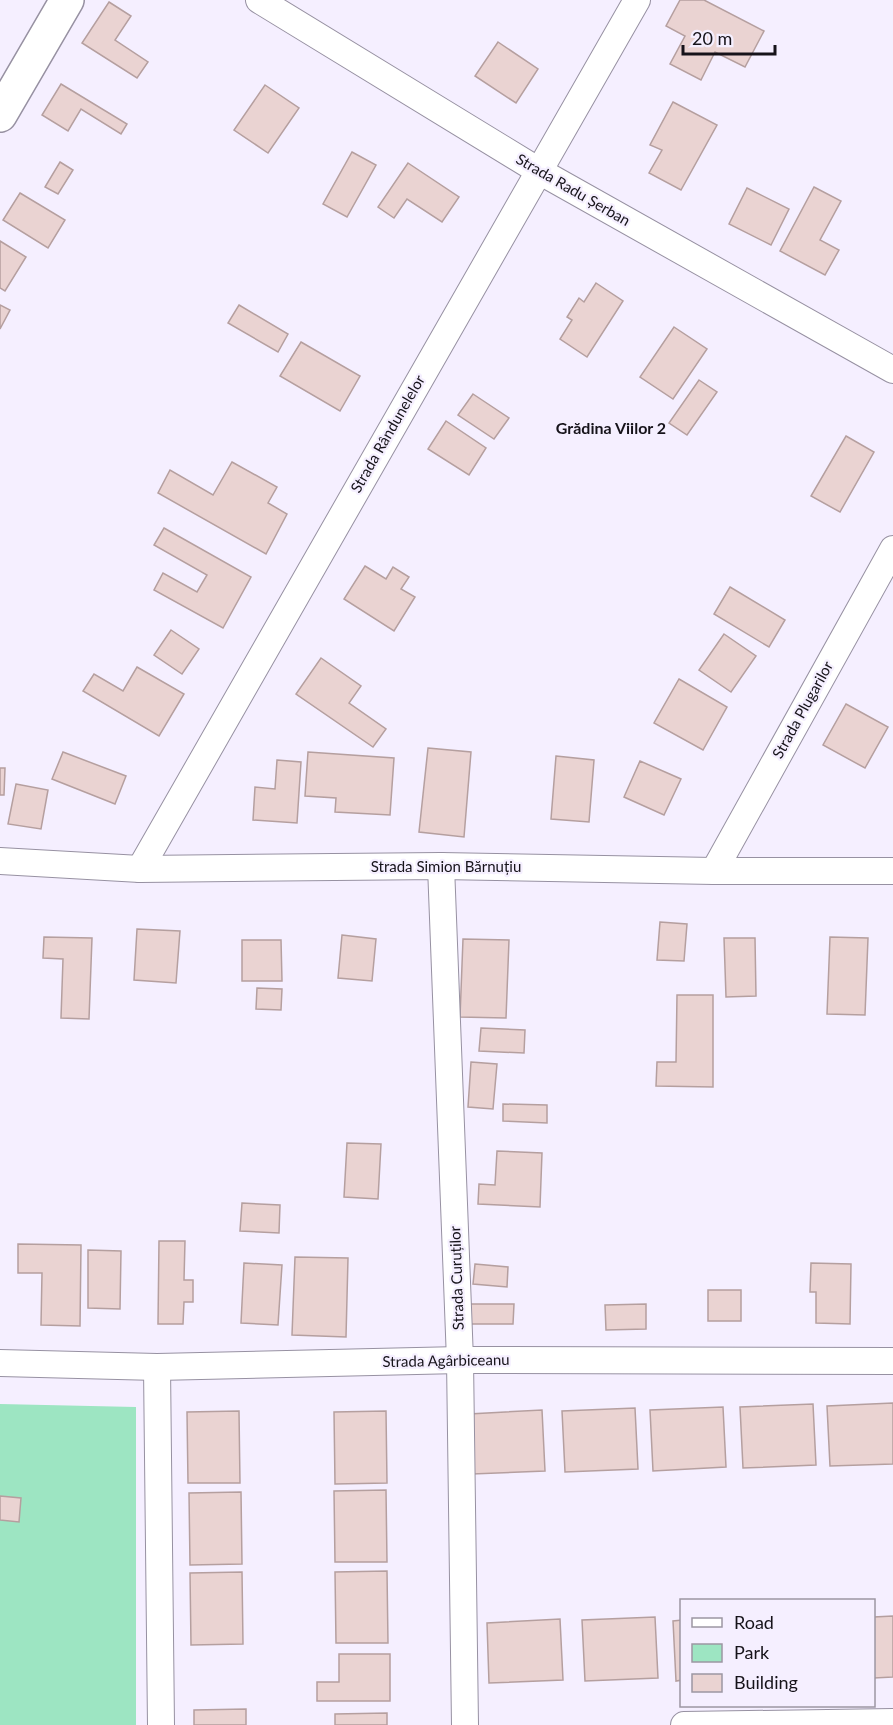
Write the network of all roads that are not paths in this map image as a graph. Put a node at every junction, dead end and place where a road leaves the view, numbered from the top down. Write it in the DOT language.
graph roads {
  1 [pos="67,0"];
  2 [pos="259,0"];
  3 [pos="637,0"];
  4 [pos="0,115"];
  5 [pos="538,171"];
  6 [pos="893,370"];
  7 [pos="893,549"];
  8 [pos="0,861"];
  9 [pos="441,866"];
  10 [pos="140,869"];
  11 [pos="714,871"];
  12 [pos="893,871"];
  13 [pos="460,1360"];
  14 [pos="893,1361"];
  15 [pos="0,1363"];
  16 [pos="157,1367"];
  17 [pos="893,1722"];
  18 [pos="161,1725"];
  19 [pos="465,1725"];
  20 [pos="684,1725"];
  1 -- 4 [label="main road"];
  2 -- 5 [label="street, Strada Radu Șerban"];
  3 -- 5 [label="street, Strada Rândunelelor"];
  5 -- 6 [label="street, Strada Radu Șerban"];
  5 -- 10 [label="street, Strada Rândunelelor"];
  7 -- 11 [label="street, Strada Plugarilor"];
  8 -- 10 [label="street, Strada Simion Bărnuțiu"];
  9 -- 10 [label="street, Strada Simion Bărnuțiu"];
  9 -- 11 [label="street, Strada Simion Bărnuțiu"];
  9 -- 13 [label="street, Strada Curuților"];
  11 -- 12 [label="street, Strada Simion Bărnuțiu"];
  13 -- 14 [label="street, Strada Agârbiceanu"];
  13 -- 16 [label="street, Strada Agârbiceanu"];
  13 -- 19 [label="street, Strada Curuților"];
  15 -- 16 [label="street, Strada Agârbiceanu"];
  16 -- 18 [label="street"];
  17 -- 20 [label="street"];
}
